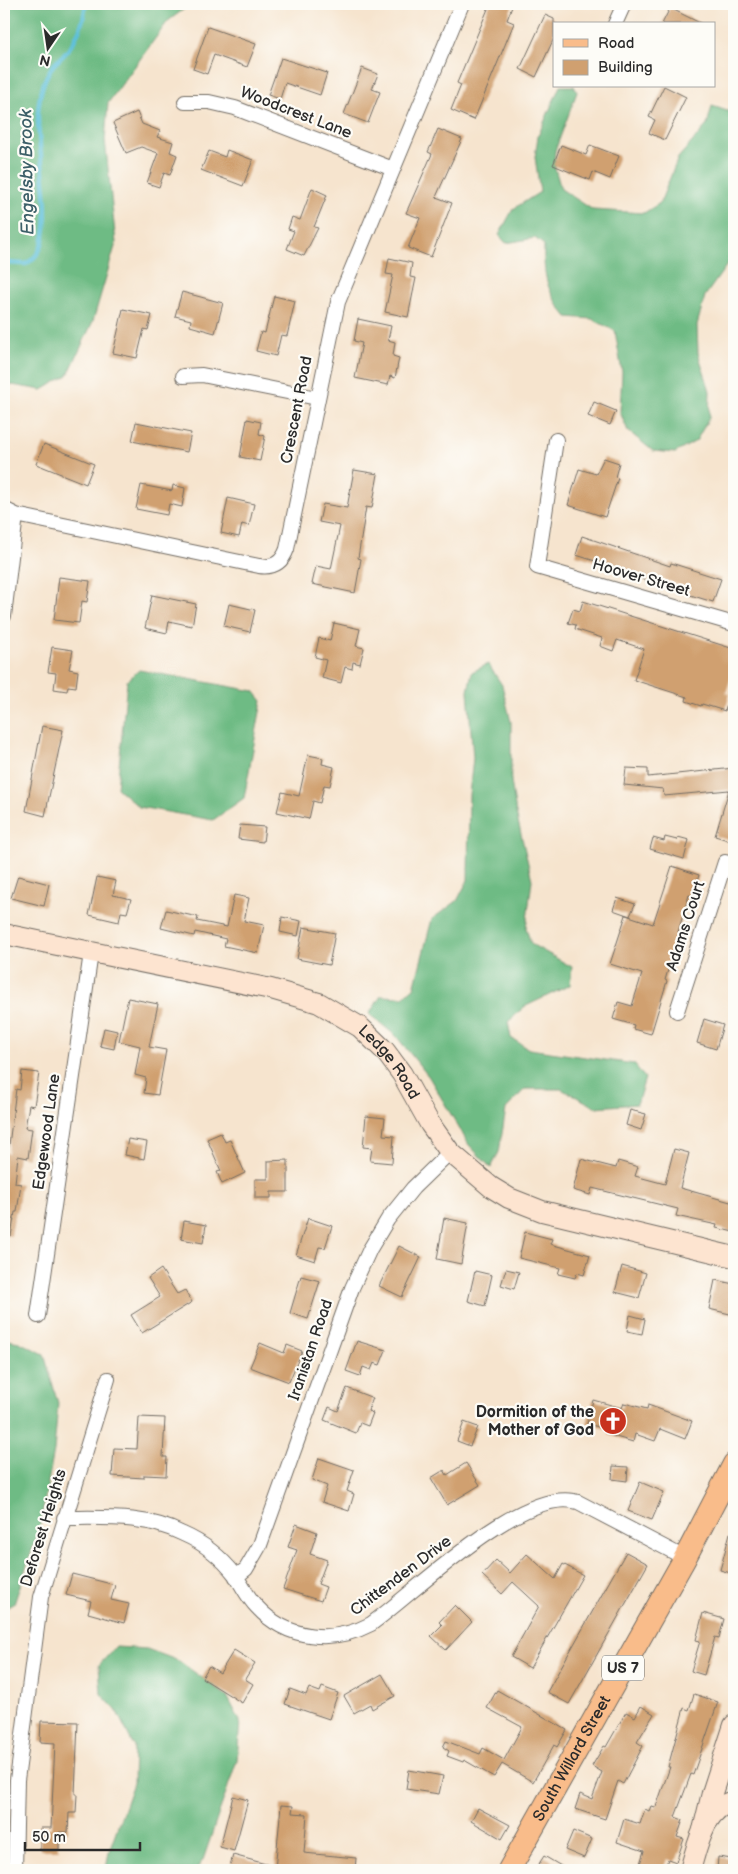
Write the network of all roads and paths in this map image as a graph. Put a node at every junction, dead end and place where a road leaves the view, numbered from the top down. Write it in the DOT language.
graph roads {
  1 [pos="462,4"];
  2 [pos="624,4"];
  3 [pos="616,22"];
  4 [pos="185,102"];
  5 [pos="393,169"];
  6 [pos="183,376"];
  7 [pos="317,398"];
  8 [pos="556,440"];
  9 [pos="10,512"];
  10 [pos="4,616"];
  11 [pos="734,624"];
  12 [pos="734,864"];
  13 [pos="4,934"];
  14 [pos="91,953"];
  15 [pos="677,1012"];
  16 [pos="450,1152"];
  17 [pos="734,1257"];
  18 [pos="38,1316"];
  19 [pos="108,1379"];
  20 [pos="734,1464"];
  21 [pos="64,1518"];
  22 [pos="685,1558"];
  23 [pos="236,1578"];
  24 [pos="734,1725"];
  25 [pos="734,1801"];
  26 [pos="703,1830"];
  27 [pos="16,1870"];
  28 [pos="509,1870"];
  29 [pos="690,1870"];
  1 -- 5 [label="street, Crescent Road"];
  2 -- 3 [label="street"];
  4 -- 5 [label="street, Woodcrest Lane"];
  5 -- 7 [label="street, Crescent Road"];
  6 -- 7 [label="street"];
  7 -- 9 [label="street, Crescent Road"];
  8 -- 11 [label="street, Hoover Street"];
  9 -- 10 [label="street"];
  12 -- 15 [label="street, Adams Court"];
  13 -- 14 [label="street, Ledge Road"];
  14 -- 16 [label="street, Ledge Road"];
  14 -- 18 [label="street, Edgewood Lane"];
  16 -- 17 [label="street, Ledge Road"];
  16 -- 23 [label="street, Iranistan Road"];
  19 -- 21 [label="street, Deforest Heights"];
  20 -- 22 [label="main road, South Willard Street / US 7"];
  21 -- 23 [label="street, Chittenden Drive"];
  21 -- 27 [label="street, Deforest Heights"];
  22 -- 23 [label="street, Chittenden Drive"];
  22 -- 28 [label="main road, South Willard Street / US 7"];
  24 -- 26 [label="street"];
  25 -- 26 [label="street"];
  26 -- 29 [label="street"];
}
